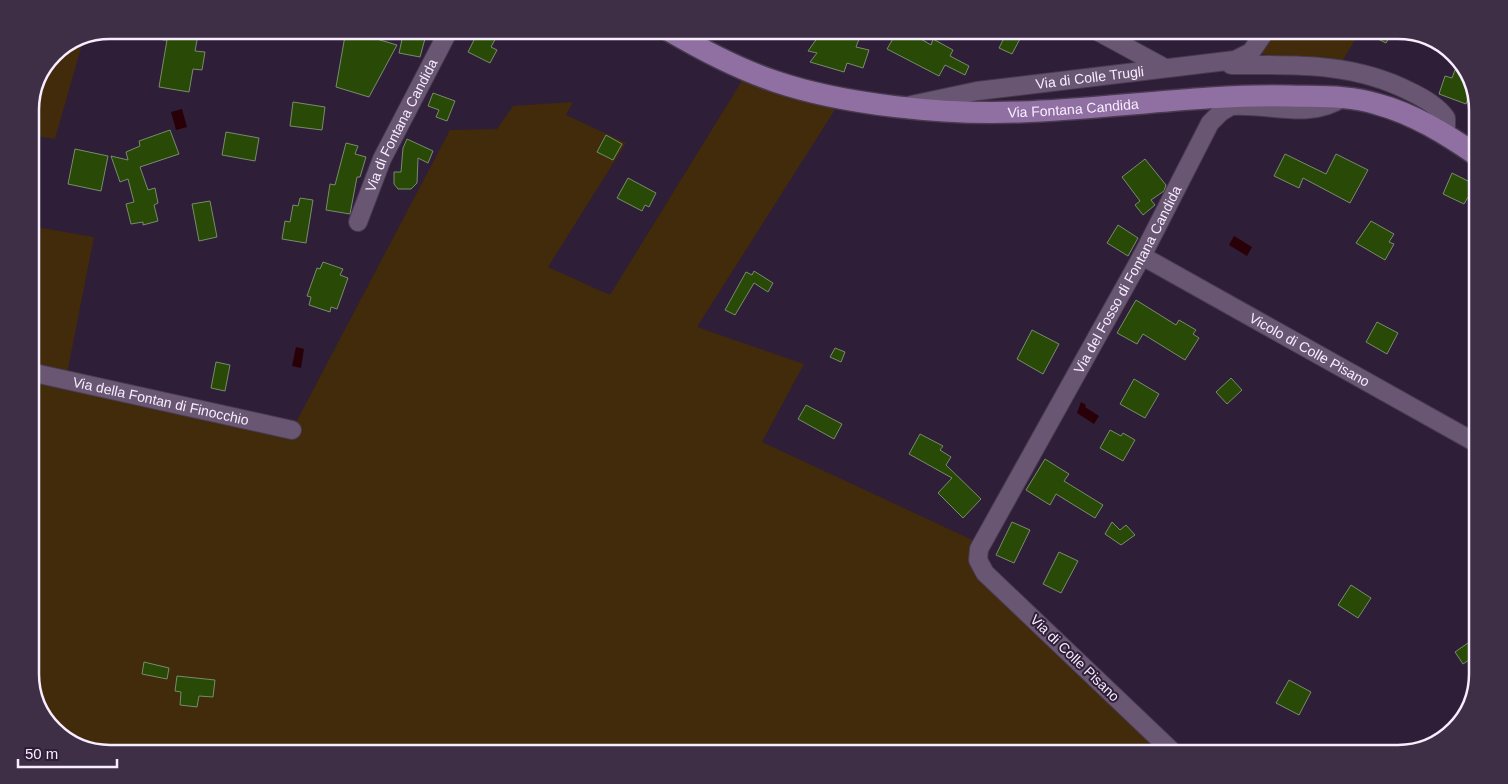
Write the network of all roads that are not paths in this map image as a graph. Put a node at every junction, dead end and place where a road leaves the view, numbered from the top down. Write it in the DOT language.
graph roads {
  1 [pos="444,39"];
  2 [pos="684,39"];
  3 [pos="1112,39"];
  4 [pos="1260,39"];
  5 [pos="1204,64"];
  6 [pos="1165,68"];
  7 [pos="1343,97"];
  8 [pos="903,108"];
  9 [pos="1446,134"];
  10 [pos="1469,150"];
  11 [pos="358,222"];
  12 [pos="1142,256"];
  13 [pos="39,374"];
  14 [pos="292,430"];
  15 [pos="1469,439"];
  16 [pos="978,560"];
  17 [pos="1166,745"];
  1 -- 11 [label="street, Via di Fontana Candida"];
  2 -- 8 [label="main road, Via Fontana Candida"];
  3 -- 6 [label="street"];
  4 -- 5 [label="street, Via di Colle Trugli"];
  5 -- 6 [label="street, Via di Colle Trugli"];
  5 -- 9 [label="street"];
  6 -- 8 [label="street, Via di Colle Trugli"];
  7 -- 8 [label="main road, Via Fontana Candida"];
  7 -- 9 [label="main road, Via Fontana Candida"];
  7 -- 12 [label="street, Via del Fosso di Fontana Candida"];
  9 -- 10 [label="main road, Via Fontana Candida"];
  12 -- 15 [label="street, Vicolo di Colle Pisano"];
  12 -- 16 [label="street, Via del Fosso di Fontana Candida"];
  13 -- 14 [label="street, Via della Fontan di Finocchio"];
  16 -- 17 [label="street, Via di Colle Pisano"];
}
